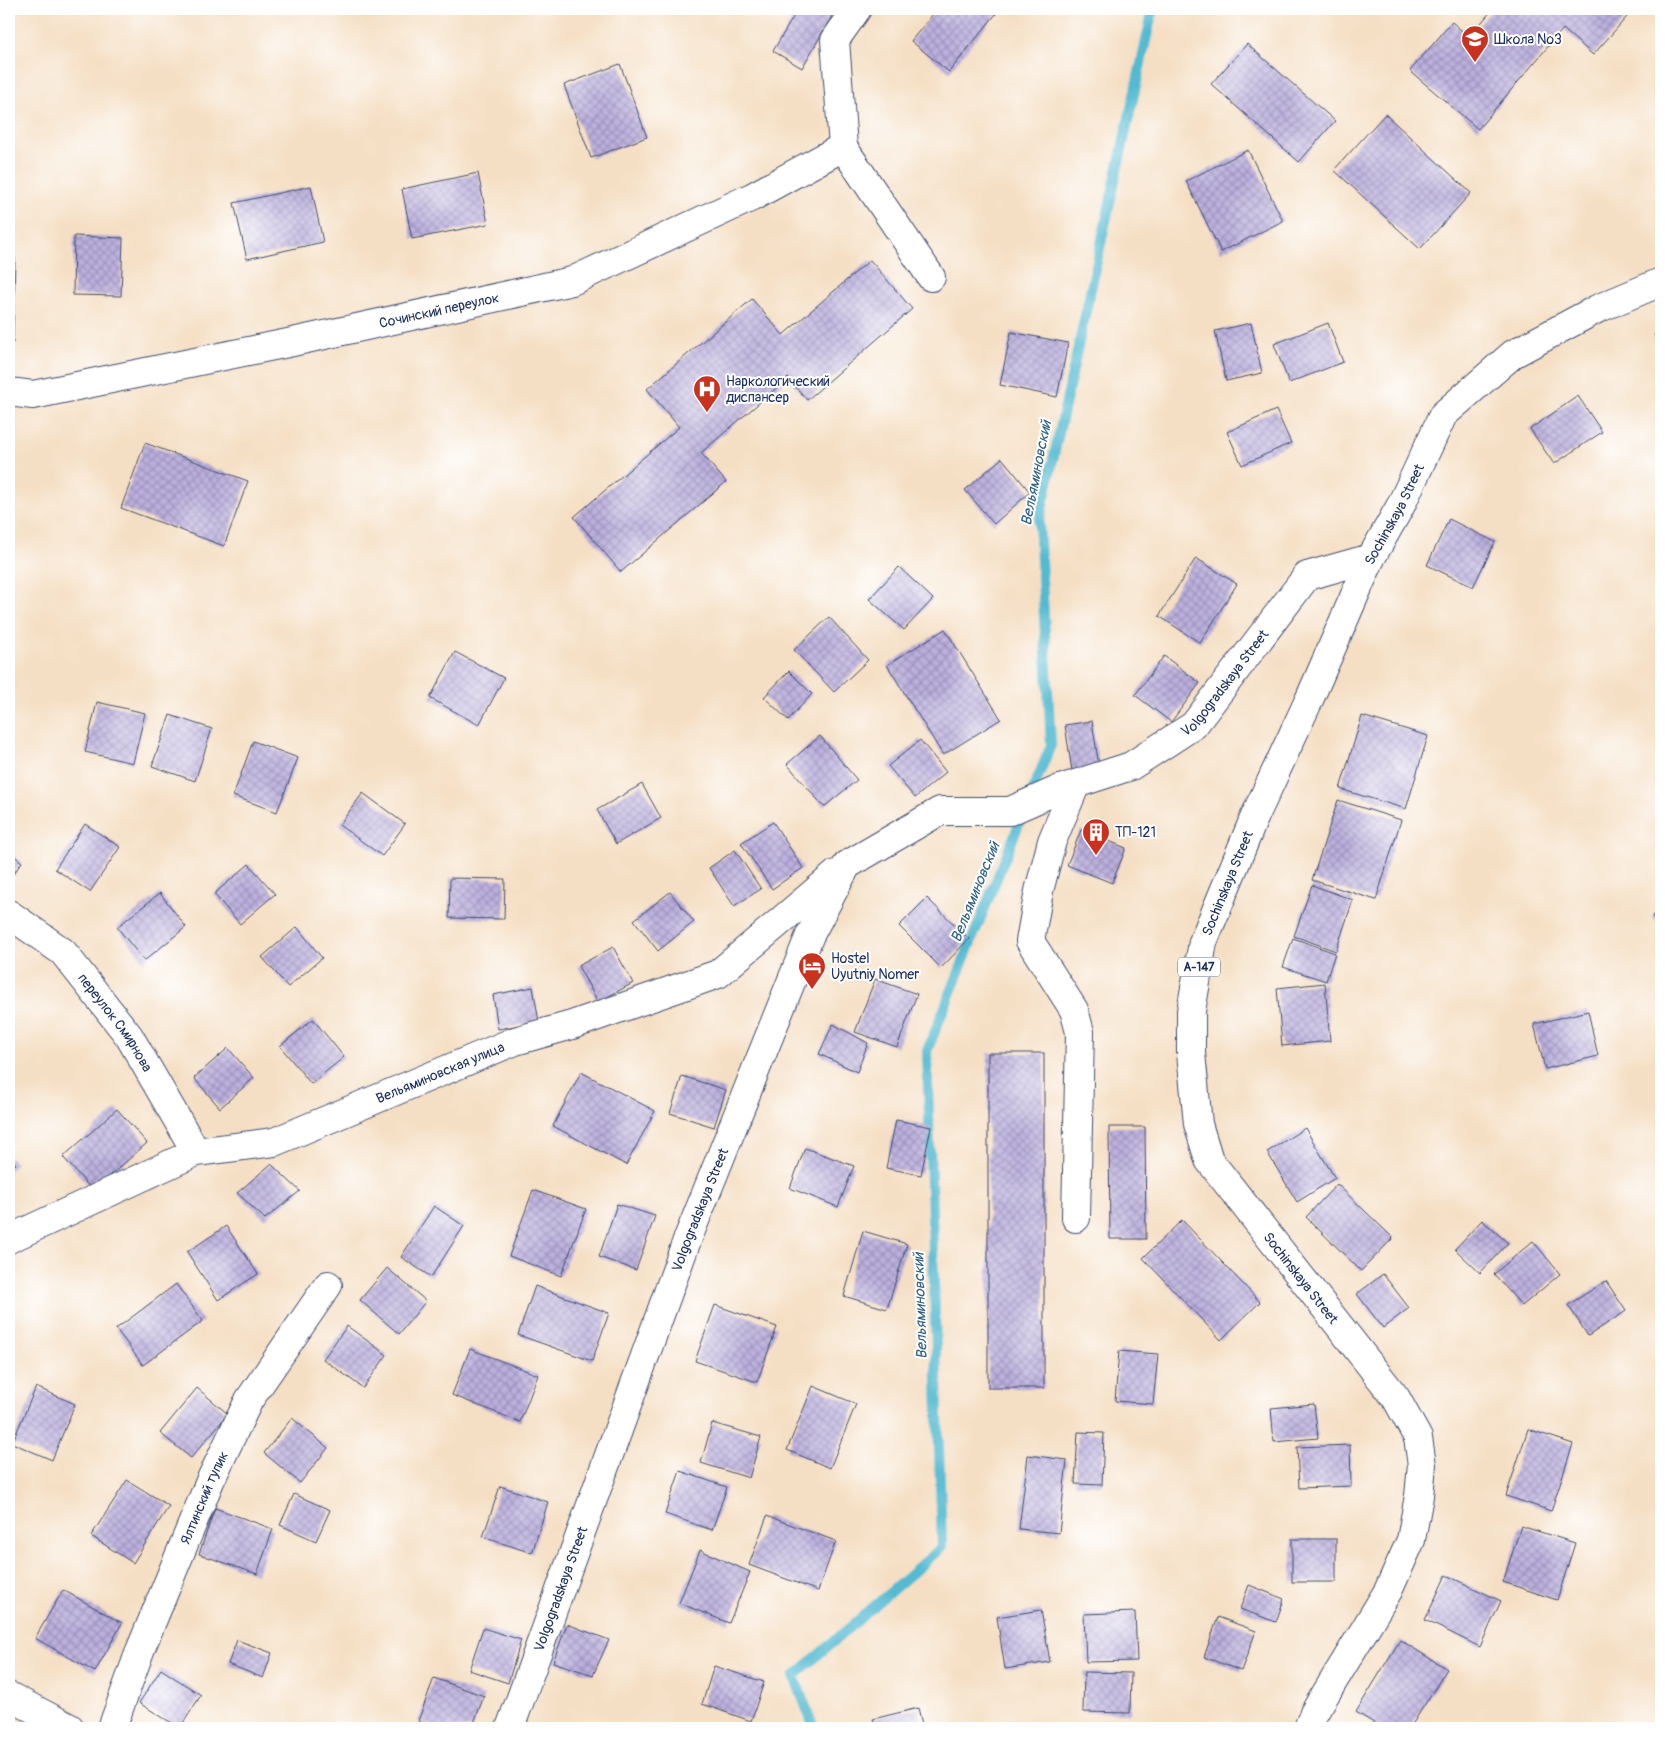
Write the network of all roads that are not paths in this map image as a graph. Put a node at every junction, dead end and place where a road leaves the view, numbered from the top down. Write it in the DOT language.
graph roads {
  1 [pos="856,9"];
  2 [pos="843,148"];
  3 [pos="931,277"];
  4 [pos="1661,282"];
  5 [pos="9,392"];
  6 [pos="1371,558"];
  7 [pos="1068,787"];
  8 [pos="847,864"];
  9 [pos="9,914"];
  10 [pos="196,1152"];
  11 [pos="1076,1218"];
  12 [pos="9,1239"];
  13 [pos="328,1284"];
  14 [pos="9,1696"];
  15 [pos="70,1728"];
  16 [pos="112,1728"];
  17 [pos="510,1728"];
  18 [pos="1308,1728"];
  1 -- 2 [label="main road"];
  2 -- 3 [label="main road"];
  2 -- 5 [label="main road, Сочинский переулок"];
  4 -- 6 [label="main road, Sochinskaya Street / А-147"];
  6 -- 7 [label="main road, Volgogradskaya Street"];
  6 -- 18 [label="main road, Sochinskaya Street / А-147"];
  7 -- 8 [label="main road, Volgogradskaya Street"];
  7 -- 11 [label="main road"];
  8 -- 10 [label="main road, Вельяминовская улица"];
  8 -- 17 [label="main road, Volgogradskaya Street"];
  9 -- 10 [label="main road, переулок Смирнова"];
  10 -- 12 [label="main road, Вельяминовская улица"];
  13 -- 16 [label="main road, Ялтинский тупик"];
  14 -- 15 [label="main road"];
}
